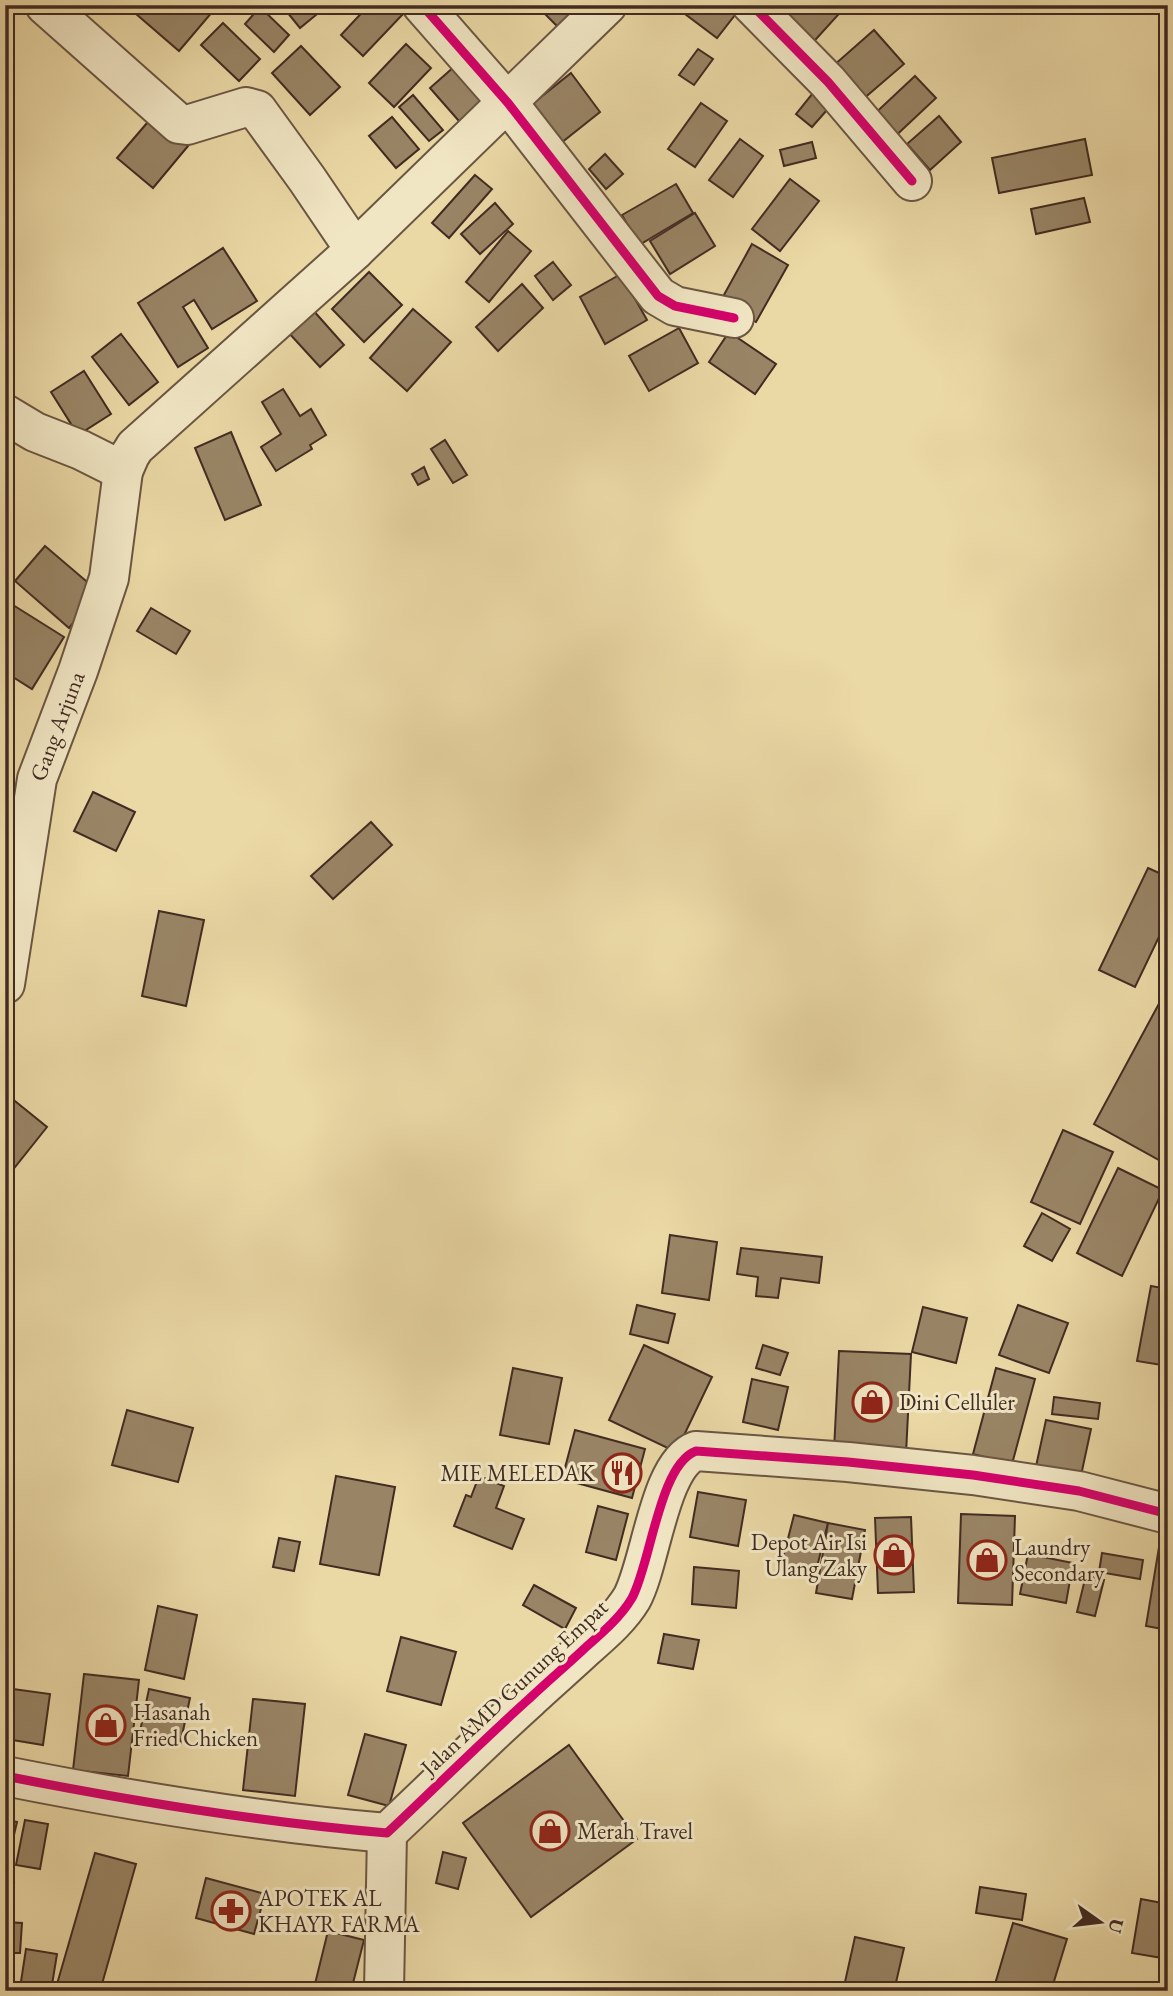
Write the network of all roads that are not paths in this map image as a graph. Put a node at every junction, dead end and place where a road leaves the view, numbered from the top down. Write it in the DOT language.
graph roads {
  1 [pos="45,5"];
  2 [pos="422,5"];
  3 [pos="607,5"];
  4 [pos="752,5"];
  5 [pos="508,103"];
  6 [pos="912,181"];
  7 [pos="355,250"];
  8 [pos="734,318"];
  9 [pos="5,414"];
  10 [pos="124,471"];
  11 [pos="5,985"];
  12 [pos="1168,1514"];
  13 [pos="5,1776"];
  14 [pos="387,1833"];
  15 [pos="384,1991"];
  1 -- 7 [label="street"];
  2 -- 5 [label="street"];
  3 -- 5 [label="street"];
  4 -- 6 [label="street"];
  5 -- 7 [label="street"];
  5 -- 8 [label="street"];
  7 -- 10 [label="street"];
  9 -- 10 [label="street"];
  10 -- 11 [label="street, Gang Arjuna"];
  12 -- 14 [label="street, Jalan AMD Gunung Empat"];
  13 -- 14 [label="street"];
  14 -- 15 [label="street"];
}
